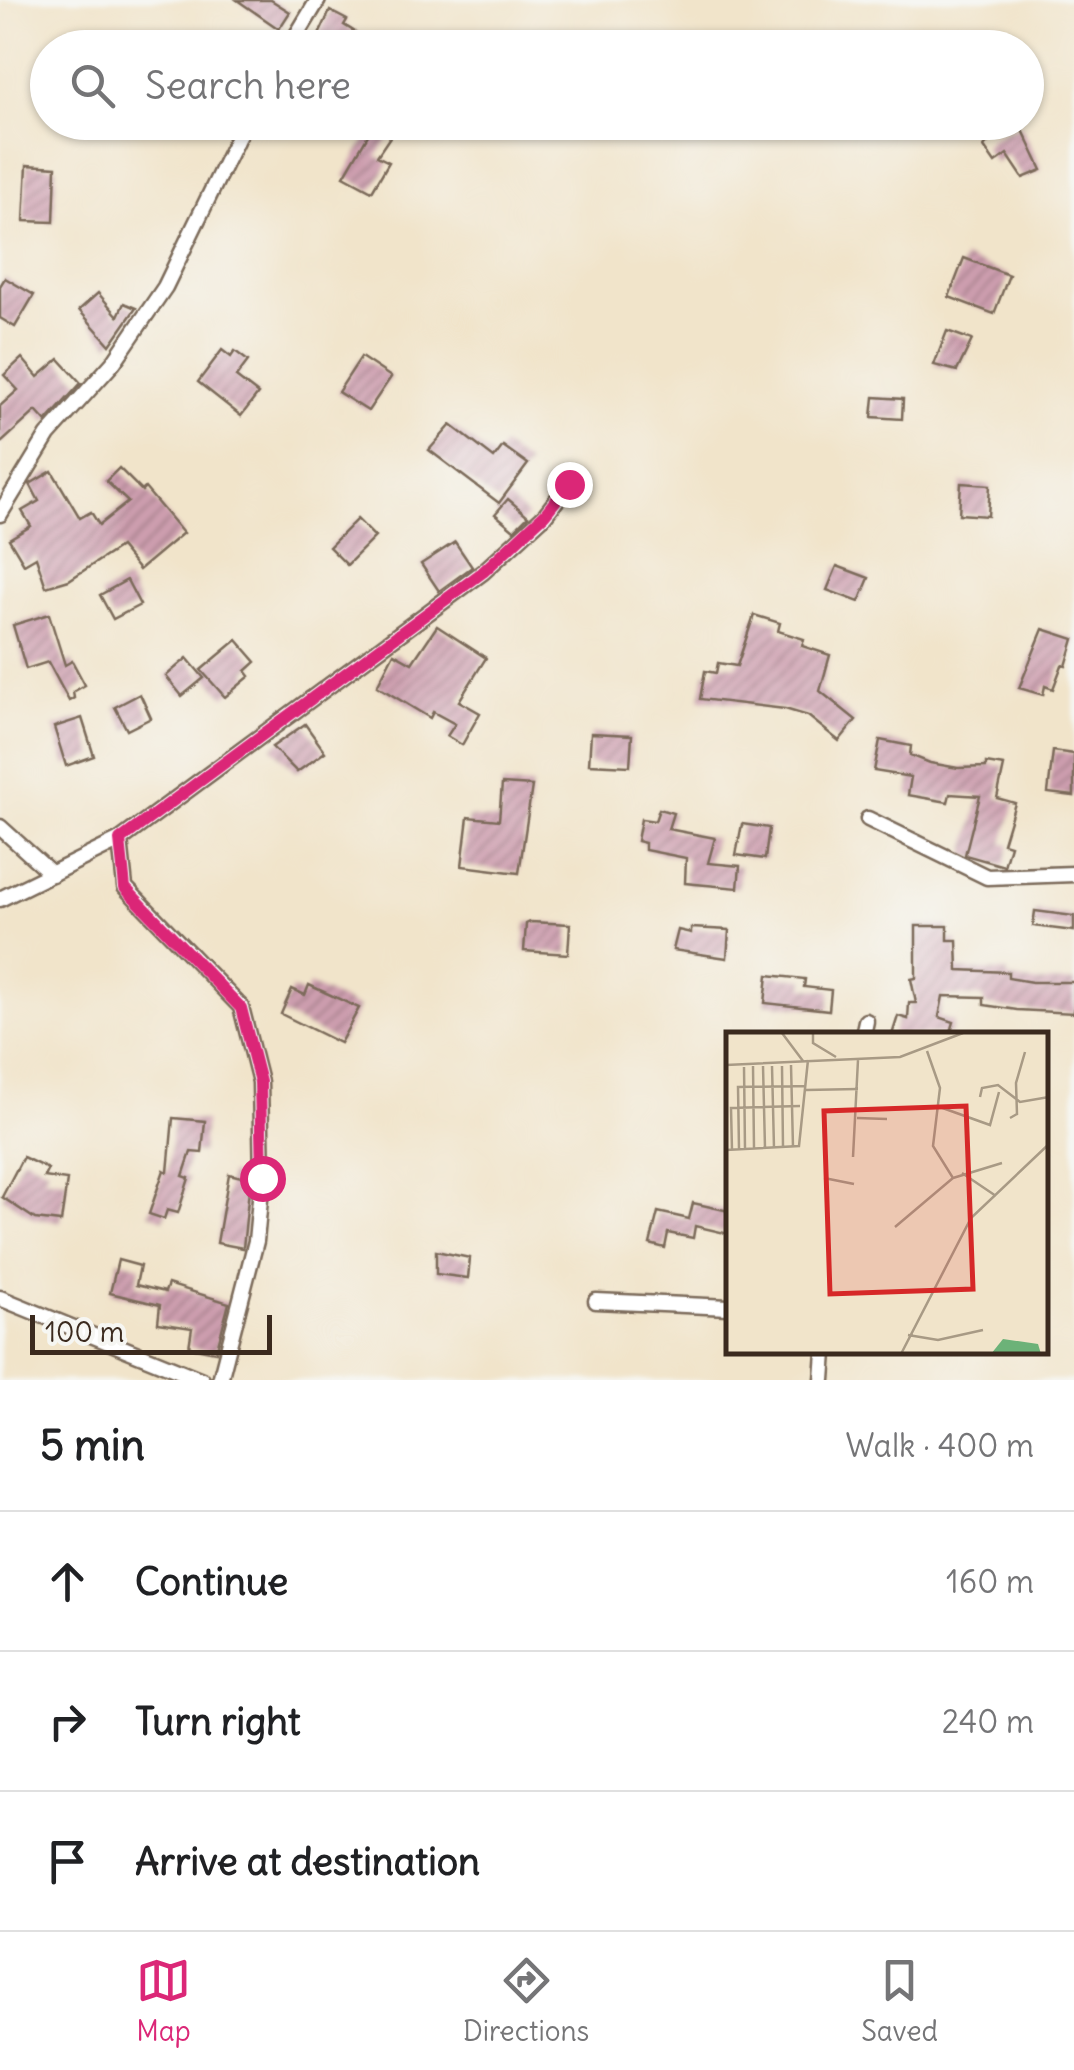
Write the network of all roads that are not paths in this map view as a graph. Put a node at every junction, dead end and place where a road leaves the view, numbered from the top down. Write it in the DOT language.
graph roads {
  1 [pos="318,0"];
  2 [pos="300,30"];
  3 [pos="236,140"];
  4 [pos="569,484"];
  5 [pos="0,514"];
  6 [pos="868,819"];
  7 [pos="0,826"];
  8 [pos="120,840"];
  9 [pos="52,874"];
  10 [pos="1074,874"];
  11 [pos="0,899"];
  12 [pos="0,1298"];
  13 [pos="596,1302"];
  14 [pos="726,1307"];
  15 [pos="825,1355"];
  16 [pos="202,1380"];
  17 [pos="220,1380"];
  18 [pos="823,1380"];
  1 -- 2 [label="street"];
  3 -- 5 [label="street"];
  4 -- 8 [label="street"];
  6 -- 10 [label="street"];
  7 -- 9 [label="street"];
  8 -- 9 [label="street"];
  8 -- 17 [label="street"];
  9 -- 11 [label="street"];
  12 -- 16 [label="street"];
  13 -- 14 [label="street"];
  15 -- 18 [label="street"];
}
